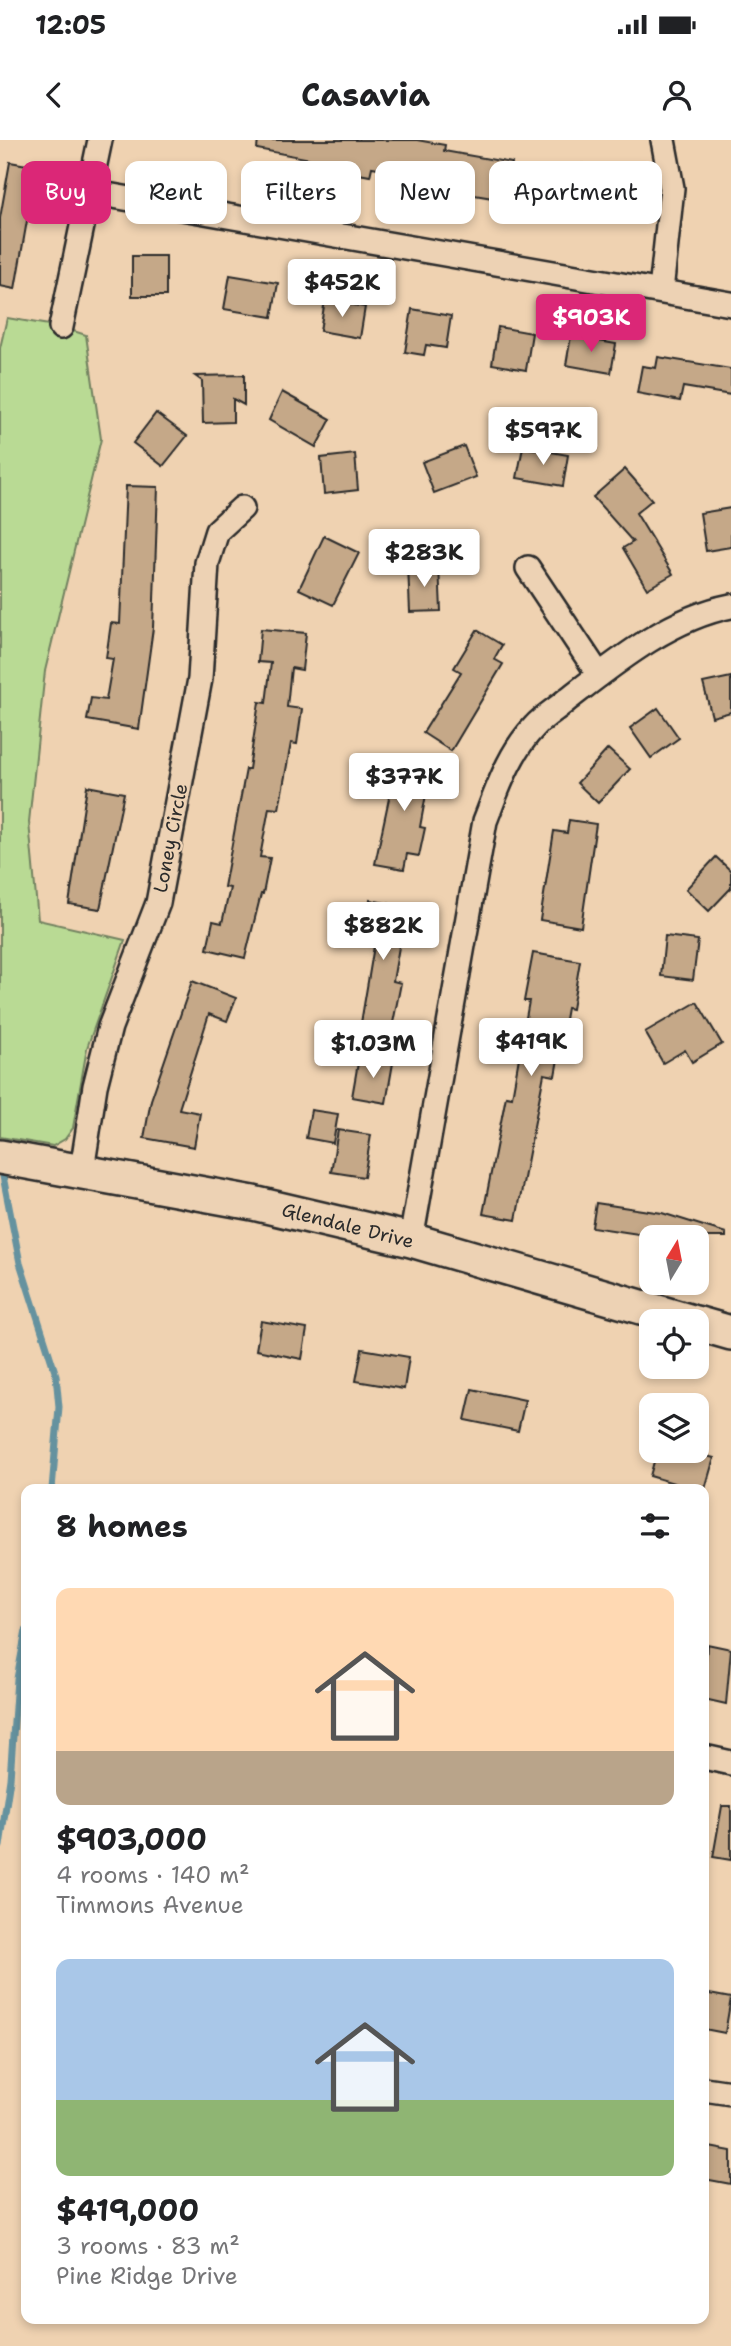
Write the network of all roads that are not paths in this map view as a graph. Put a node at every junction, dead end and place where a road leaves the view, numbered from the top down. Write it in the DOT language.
graph roads {
  1 [pos="100,140"];
  2 [pos="663,140"];
  3 [pos="96,161"];
  4 [pos="111,195"];
  5 [pos="83,224"];
  6 [pos="661,291"];
  7 [pos="731,304"];
  8 [pos="61,327"];
  9 [pos="242,508"];
  10 [pos="528,568"];
  11 [pos="731,606"];
  12 [pos="599,675"];
  13 [pos="0,1157"];
  14 [pos="82,1170"];
  15 [pos="411,1240"];
  16 [pos="648,1309"];
  17 [pos="709,1327"];
  18 [pos="731,1334"];
  19 [pos="709,1759"];
  20 [pos="731,1763"];
  21 [pos="709,2090"];
  22 [pos="731,2094"];
  1 -- 3 [label="street"];
  2 -- 6 [label="street"];
  4 -- 6 [label="street"];
  5 -- 8 [label="street"];
  6 -- 7 [label="street"];
  9 -- 14 [label="street, Loney Circle"];
  10 -- 12 [label="street"];
  11 -- 12 [label="street"];
  12 -- 15 [label="street"];
  13 -- 14 [label="street, Glendale Drive"];
  14 -- 15 [label="street, Glendale Drive"];
  15 -- 16 [label="street, Glendale Drive"];
  17 -- 18 [label="street"];
  19 -- 20 [label="street"];
  21 -- 22 [label="street"];
}
